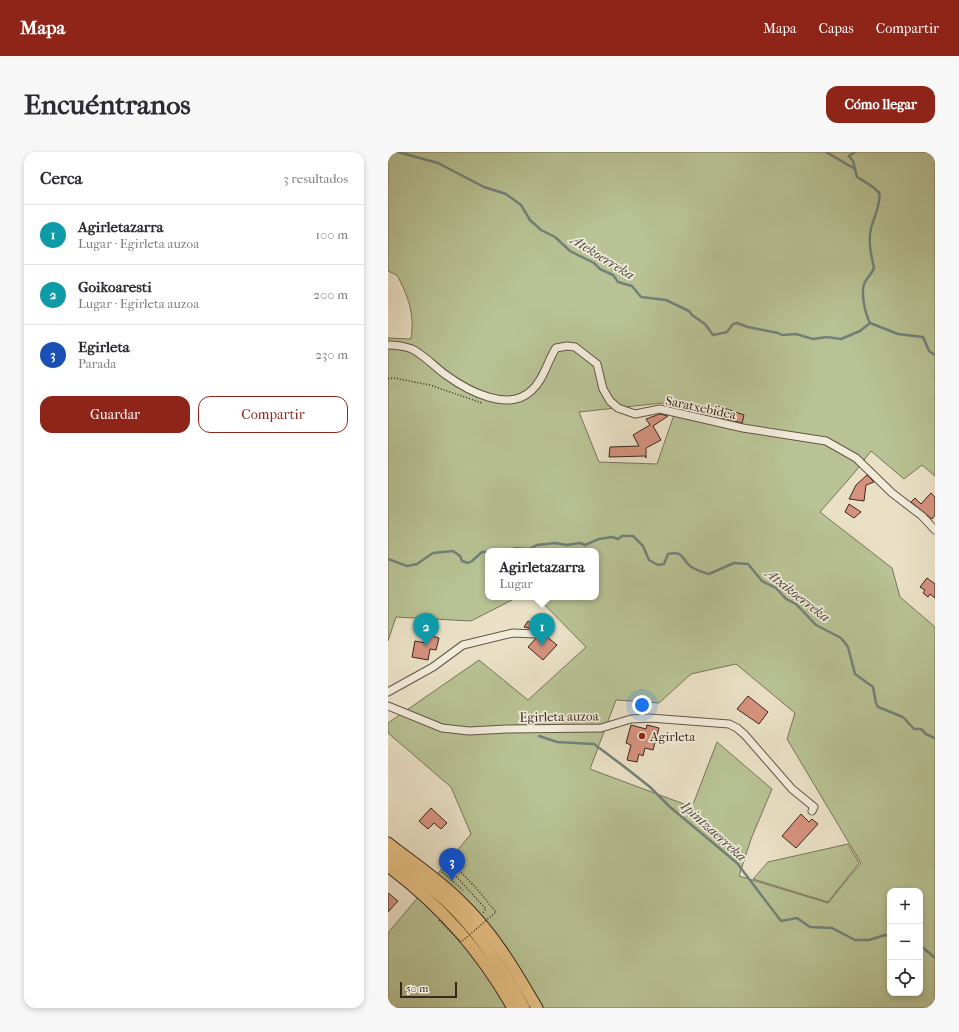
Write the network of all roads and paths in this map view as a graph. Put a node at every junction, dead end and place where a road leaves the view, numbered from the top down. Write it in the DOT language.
graph roads {
  1 [pos="388,345"];
  2 [pos="388,379"];
  3 [pos="486,404"];
  4 [pos="935,530"];
  5 [pos="535,634"];
  6 [pos="388,692"];
  7 [pos="388,706"];
  8 [pos="812,811"];
  9 [pos="388,843"];
  10 [pos="388,854"];
  11 [pos="388,866"];
  12 [pos="438,871"];
  13 [pos="468,895"];
  14 [pos="483,913"];
  15 [pos="439,920"];
  16 [pos="513,1008"];
  17 [pos="524,1008"];
  18 [pos="536,1008"];
  1 -- 4 [label="street, Saratxebidea"];
  2 -- 3 [label="path"];
  5 -- 6 [label="street"];
  7 -- 8 [label="street, Egirleta auzoa"];
  9 -- 18 [label="main road"];
  10 -- 17 [label="main road"];
  11 -- 16 [label="main road"];
  12 -- 13 [label="path"];
  14 -- 15 [label="path, bridge"];
}
